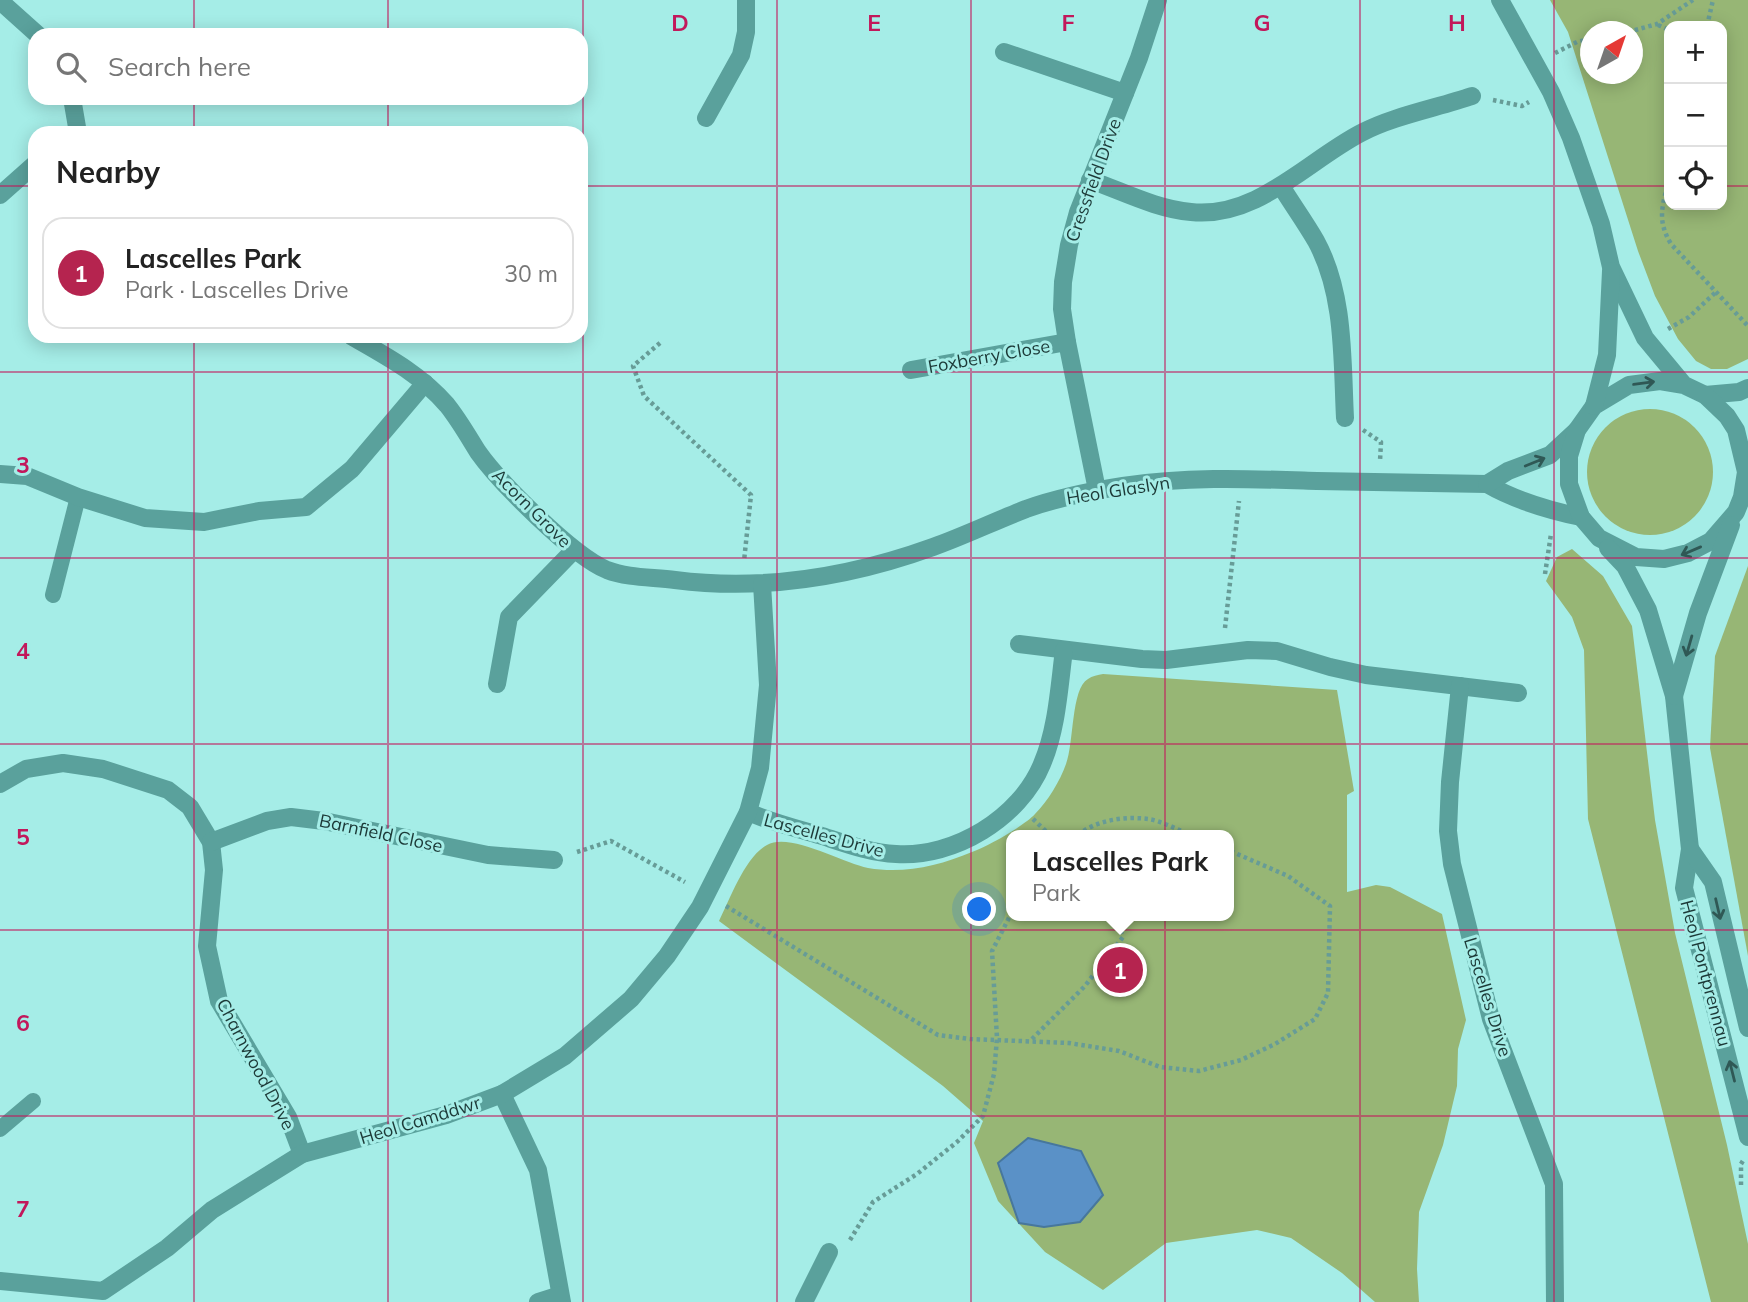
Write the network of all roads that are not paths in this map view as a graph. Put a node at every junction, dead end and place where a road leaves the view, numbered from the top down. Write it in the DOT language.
graph roads {
  1 [pos="746,0"];
  2 [pos="1158,0"];
  3 [pos="1500,0"];
  4 [pos="0,1"];
  5 [pos="29,28"];
  6 [pos="1004,52"];
  7 [pos="1125,93"];
  8 [pos="1472,96"];
  9 [pos="73,105"];
  10 [pos="706,118"];
  11 [pos="77,126"];
  12 [pos="28,170"];
  13 [pos="1090,180"];
  14 [pos="1281,186"];
  15 [pos="0,195"];
  16 [pos="1611,267"];
  17 [pos="1067,342"];
  18 [pos="363,343"];
  19 [pos="911,370"];
  20 [pos="425,383"];
  21 [pos="1684,385"];
  22 [pos="1748,388"];
  23 [pos="1705,395"];
  24 [pos="1594,406"];
  25 [pos="1345,418"];
  26 [pos="1577,430"];
  27 [pos="0,474"];
  28 [pos="1487,484"];
  29 [pos="1097,490"];
  30 [pos="78,497"];
  31 [pos="1742,497"];
  32 [pos="1581,517"];
  33 [pos="1599,538"];
  34 [pos="574,550"];
  35 [pos="762,584"];
  36 [pos="52,595"];
  37 [pos="1019,644"];
  38 [pos="1064,650"];
  39 [pos="497,684"];
  40 [pos="1460,686"];
  41 [pos="1518,693"];
  42 [pos="1674,696"];
  43 [pos="0,784"];
  44 [pos="748,813"];
  45 [pos="212,842"];
  46 [pos="1690,849"];
  47 [pos="554,860"];
  48 [pos="1748,1028"];
  49 [pos="502,1094"];
  50 [pos="33,1101"];
  51 [pos="0,1129"];
  52 [pos="1748,1137"];
  53 [pos="302,1154"];
  54 [pos="829,1252"];
  55 [pos="0,1281"];
  56 [pos="64,1295"];
  57 [pos="561,1299"];
  58 [pos="807,1301"];
  59 [pos="538,1302"];
  60 [pos="1555,1302"];
  1 -- 10 [label="street"];
  2 -- 7 [label="street, Cressfield Drive"];
  3 -- 16 [label="street"];
  4 -- 5 [label="street"];
  6 -- 7 [label="street"];
  7 -- 13 [label="street, Cressfield Drive"];
  8 -- 14 [label="street"];
  9 -- 11 [label="street"];
  12 -- 15 [label="street"];
  13 -- 14 [label="street"];
  13 -- 17 [label="street, Cressfield Drive"];
  14 -- 25 [label="street"];
  16 -- 21 [label="street"];
  16 -- 24 [label="street"];
  17 -- 19 [label="street, Foxberry Close"];
  17 -- 29 [label="street, Cressfield Drive"];
  18 -- 20 [label="street, Acorn Grove"];
  20 -- 30 [label="street"];
  20 -- 34 [label="street, Acorn Grove"];
  21 -- 23 [label="street"];
  24 -- 21 [label="street, one-way"];
  22 -- 23 [label="street"];
  23 -- 31 [label="street"];
  24 -- 26 [label="street"];
  28 -- 26 [label="street, Heol Glaslyn, one-way"];
  26 -- 32 [label="street"];
  27 -- 30 [label="street"];
  28 -- 29 [label="street, Heol Glaslyn"];
  28 -- 32 [label="street, Heol Glaslyn"];
  29 -- 35 [label="street, Heol Glaslyn"];
  30 -- 36 [label="lane"];
  31 -- 33 [label="street, one-way"];
  31 -- 42 [label="street, Heol Pontprennau, one-way"];
  32 -- 33 [label="street"];
  33 -- 42 [label="street, Heol Pontprennau"];
  34 -- 35 [label="street, Acorn Grove"];
  34 -- 39 [label="street"];
  35 -- 44 [label="street, Heol Camddwr"];
  37 -- 38 [label="street"];
  38 -- 40 [label="street"];
  38 -- 44 [label="street, Lascelles Drive"];
  40 -- 41 [label="street"];
  40 -- 60 [label="street, Lascelles Drive"];
  42 -- 46 [label="street, Heol Pontprennau"];
  43 -- 45 [label="street, Charnwood Drive"];
  44 -- 49 [label="street, Heol Camddwr"];
  45 -- 47 [label="street, Barnfield Close"];
  45 -- 53 [label="street, Charnwood Drive"];
  46 -- 48 [label="street, Heol Pontprennau, one-way"];
  52 -- 46 [label="street, Heol Pontprennau, one-way"];
  49 -- 53 [label="street, Heol Camddwr"];
  49 -- 57 [label="street"];
  50 -- 51 [label="lane"];
  53 -- 56 [label="street, Heol Camddwr"];
  54 -- 58 [label="street"];
  55 -- 56 [label="street, Heol Camddwr"];
  57 -- 59 [label="street"];
}
